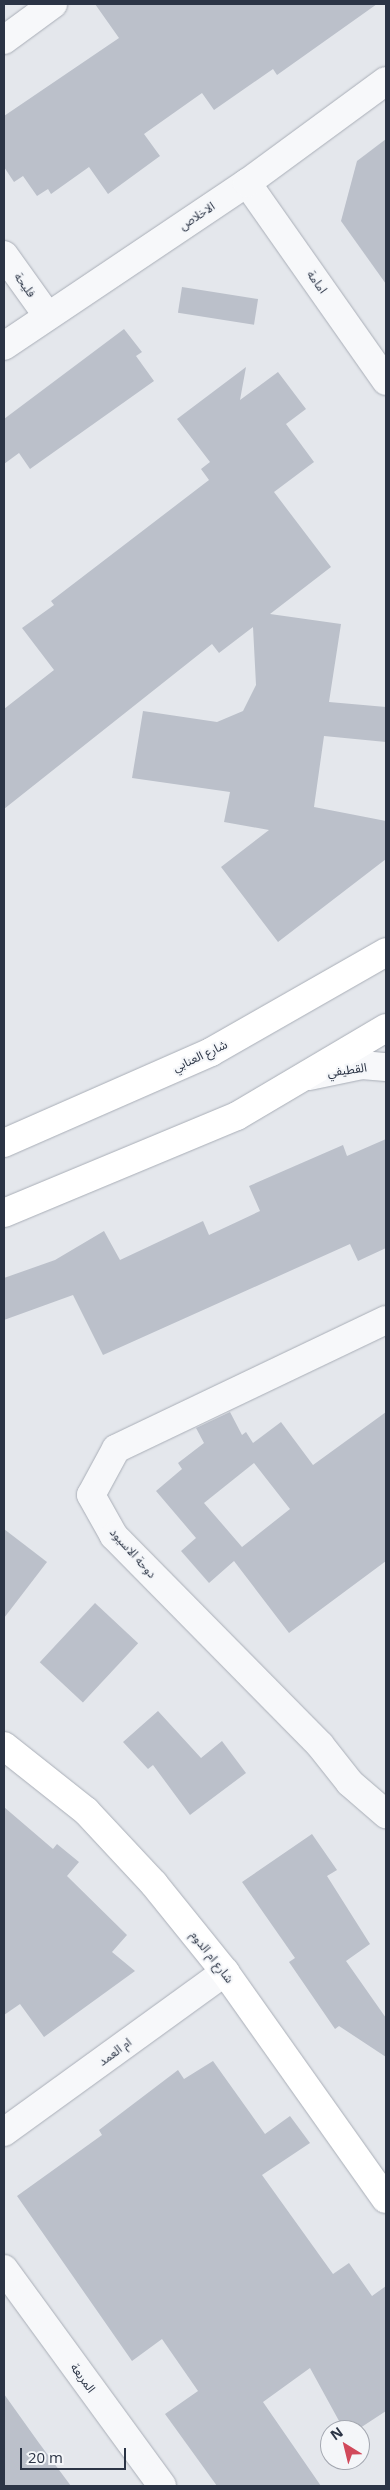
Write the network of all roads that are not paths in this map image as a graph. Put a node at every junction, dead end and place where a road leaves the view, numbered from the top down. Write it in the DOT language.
graph roads {
  1 [pos="53,4"];
  2 [pos="4,40"];
  3 [pos="386,81"];
  4 [pos="247,183"];
  5 [pos="4,255"];
  6 [pos="47,315"];
  7 [pos="4,346"];
  8 [pos="386,381"];
  9 [pos="386,952"];
  10 [pos="386,1028"];
  11 [pos="386,1067"];
  12 [pos="309,1076"];
  13 [pos="4,1143"];
  14 [pos="4,1213"];
  15 [pos="386,1320"];
  16 [pos="4,1746"];
  17 [pos="386,1814"];
  18 [pos="225,1972"];
  19 [pos="4,2132"];
  20 [pos="386,2199"];
  21 [pos="4,2269"];
  22 [pos="162,2486"];
  1 -- 2 [label="street"];
  3 -- 4 [label="street, الاخلاص"];
  4 -- 6 [label="street, الاخلاص"];
  4 -- 8 [label="street, امامة"];
  5 -- 6 [label="street, فليحة"];
  6 -- 7 [label="street, الاخلاص"];
  9 -- 13 [label="street, شارع العنابي"];
  10 -- 12 [label="street"];
  11 -- 12 [label="street, القطيفي"];
  12 -- 14 [label="street"];
  15 -- 17 [label="street, دوحة الاسيود"];
  16 -- 18 [label="street, شارع ام الدوم"];
  18 -- 19 [label="street, ام العمد"];
  18 -- 20 [label="street, شارع ام الدوم"];
  21 -- 22 [label="street, المربعة"];
}
